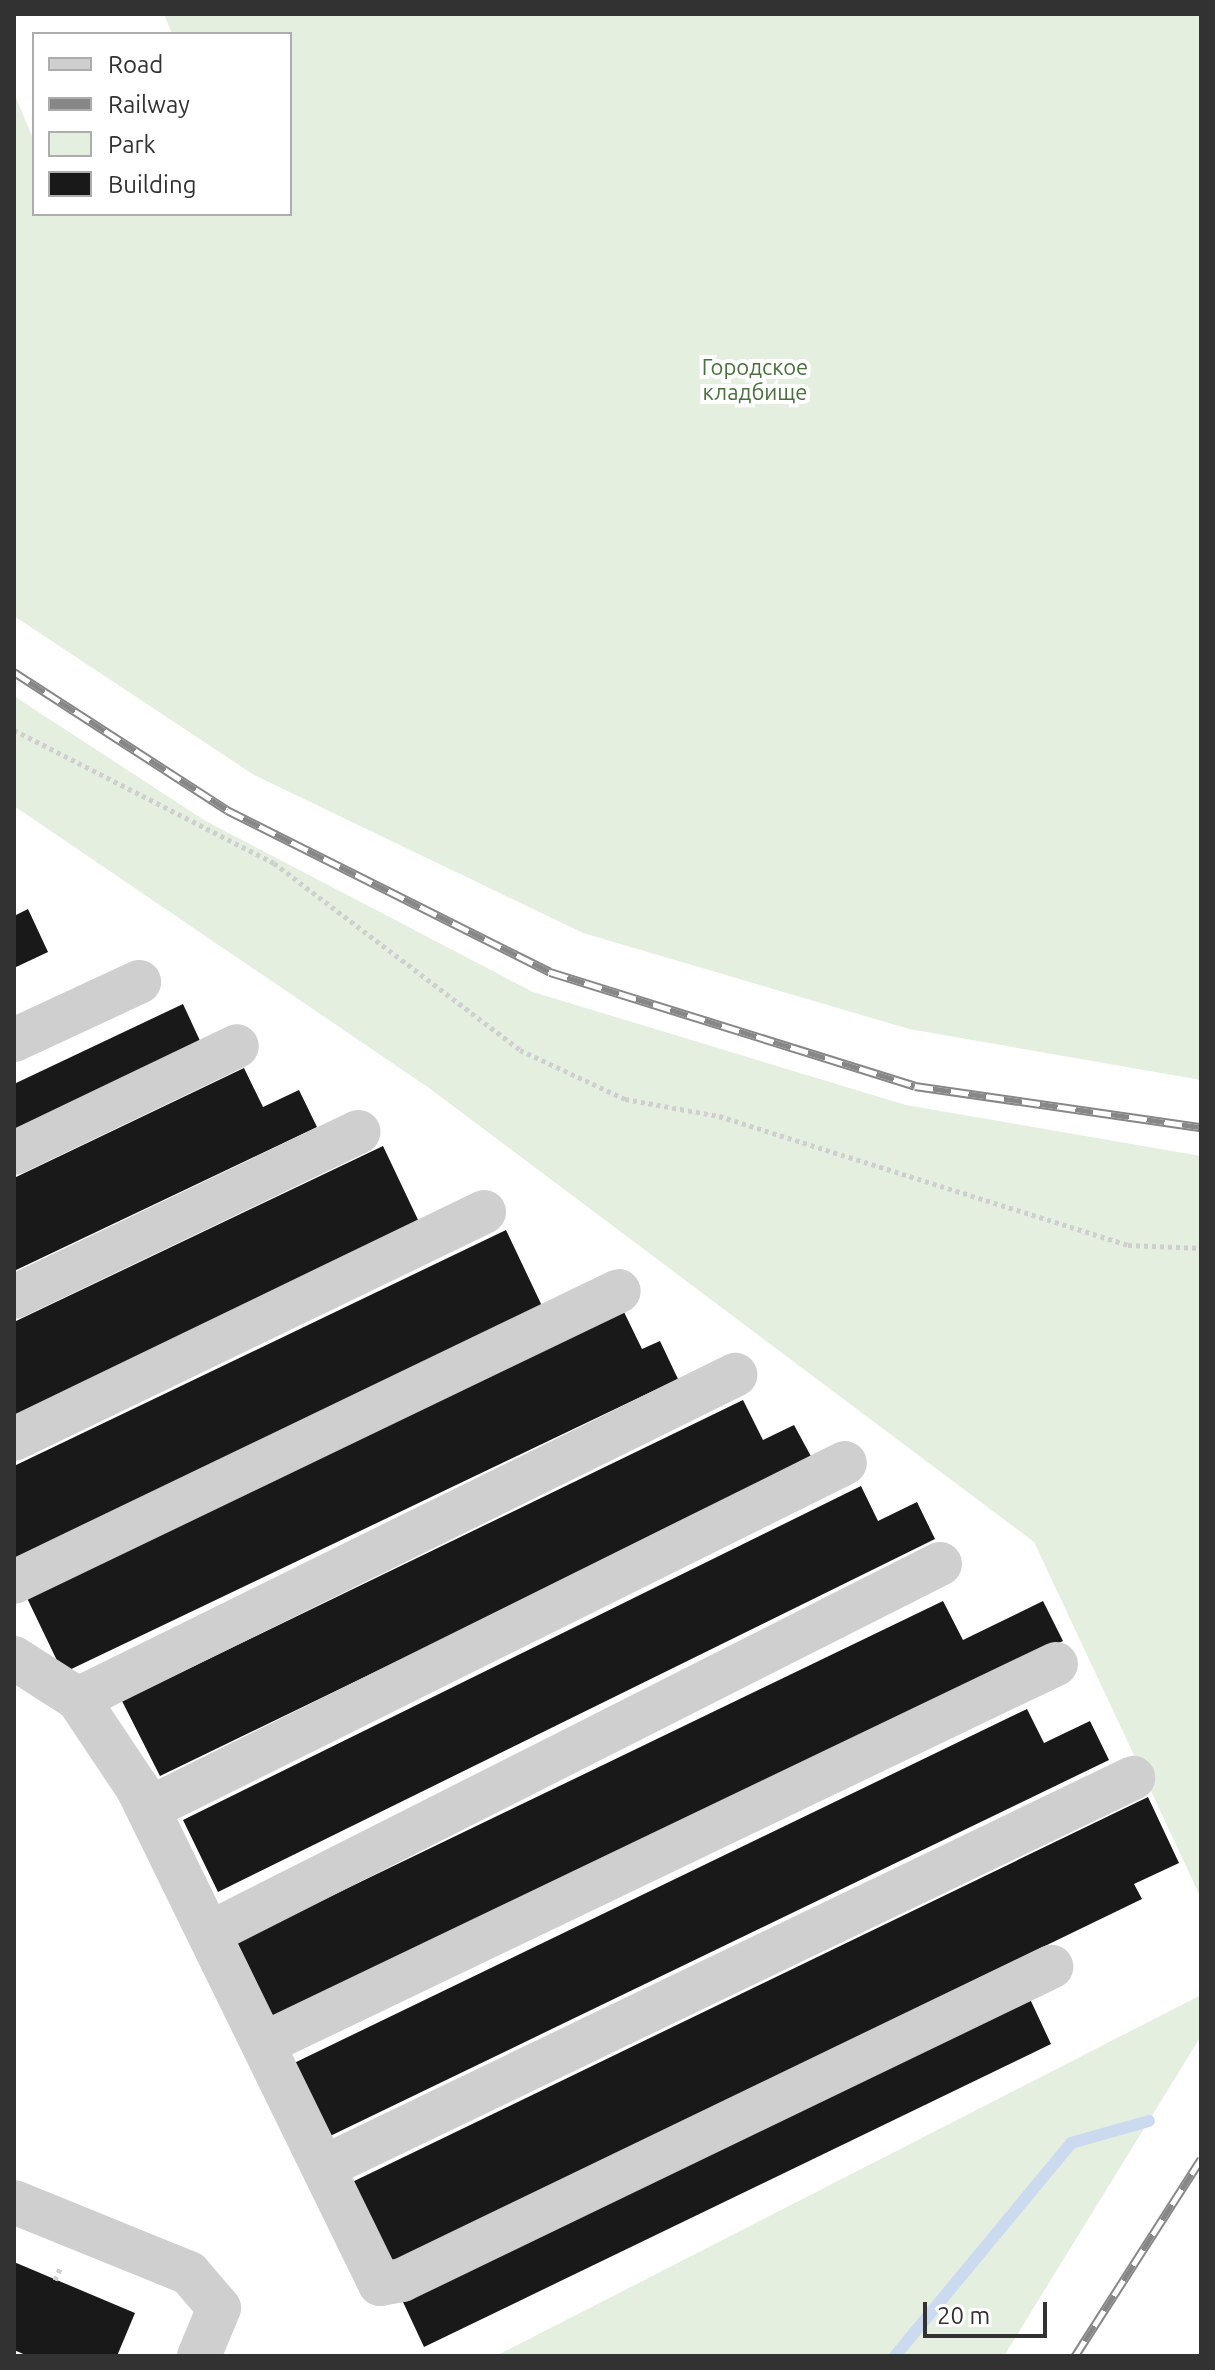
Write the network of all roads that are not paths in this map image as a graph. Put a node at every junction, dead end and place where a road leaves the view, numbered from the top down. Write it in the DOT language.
graph roads {
  1 [pos="139,982"];
  2 [pos="14,1040"];
  3 [pos="237,1046"];
  4 [pos="359,1132"];
  5 [pos="14,1153"];
  6 [pos="484,1212"];
  7 [pos="619,1291"];
  8 [pos="14,1297"];
  9 [pos="735,1375"];
  10 [pos="14,1439"];
  11 [pos="845,1463"];
  12 [pos="940,1564"];
  13 [pos="14,1582"];
  14 [pos="14,1658"];
  15 [pos="1056,1664"];
  16 [pos="78,1699"];
  17 [pos="1133,1778"];
  18 [pos="148,1809"];
  19 [pos="210,1933"];
  20 [pos="1051,1967"];
  21 [pos="265,2043"];
  22 [pos="324,2167"];
  23 [pos="14,2202"];
  24 [pos="199,2356"];
  1 -- 2 [label="lane"];
  3 -- 5 [label="lane"];
  4 -- 8 [label="lane"];
  6 -- 10 [label="lane"];
  7 -- 13 [label="lane"];
  9 -- 16 [label="lane"];
  11 -- 18 [label="lane"];
  12 -- 19 [label="lane"];
  14 -- 16 [label="lane"];
  15 -- 21 [label="lane"];
  16 -- 18 [label="lane"];
  17 -- 22 [label="lane"];
  18 -- 19 [label="lane"];
  19 -- 21 [label="lane"];
  20 -- 22 [label="lane"];
  21 -- 22 [label="lane"];
  23 -- 24 [label="lane"];
}
